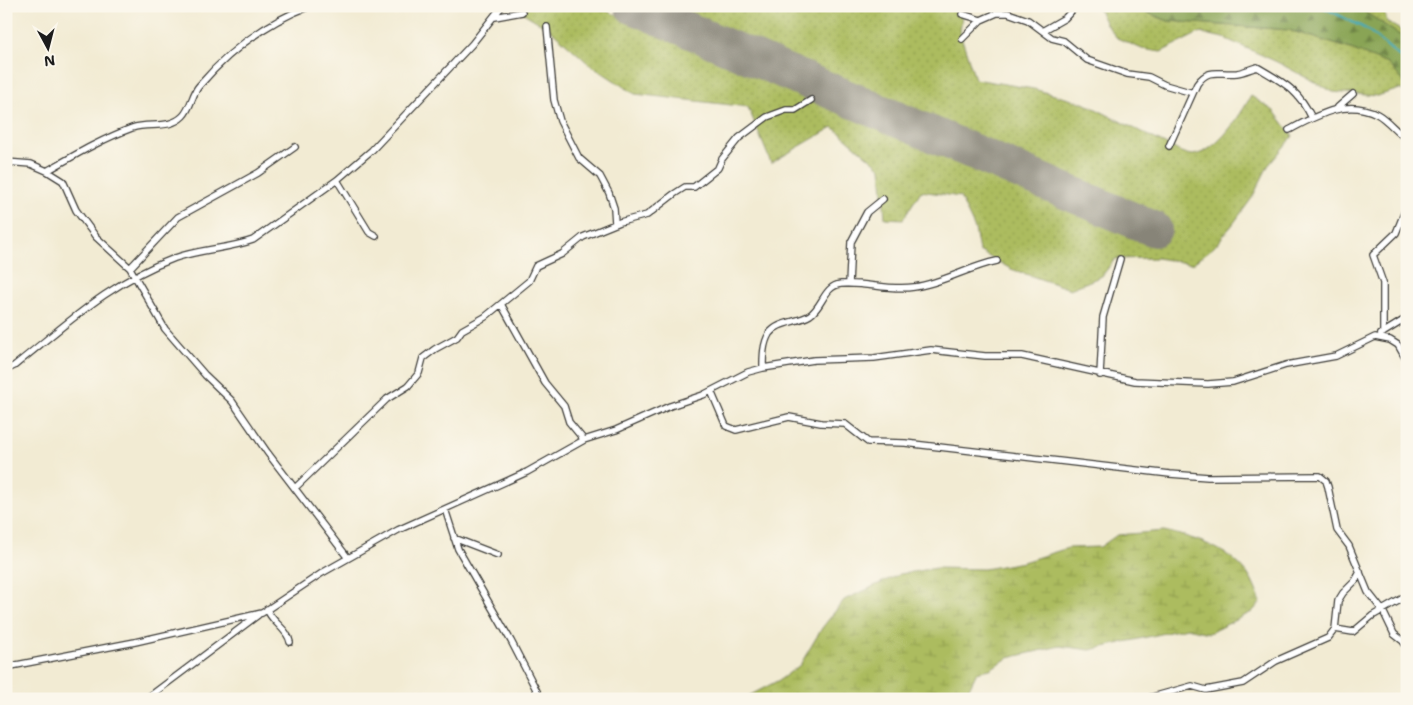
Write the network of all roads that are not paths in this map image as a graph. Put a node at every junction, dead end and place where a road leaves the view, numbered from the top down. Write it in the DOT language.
graph roads {
  1 [pos="310,6"];
  2 [pos="502,6"];
  3 [pos="1076,6"];
  4 [pos="522,12"];
  5 [pos="962,14"];
  6 [pos="494,17"];
  7 [pos="981,20"];
  8 [pos="547,27"];
  9 [pos="1044,30"];
  10 [pos="962,39"];
  11 [pos="1193,93"];
  12 [pos="1353,94"];
  13 [pos="811,100"];
  14 [pos="1336,109"];
  15 [pos="1312,118"];
  16 [pos="1289,130"];
  17 [pos="1407,139"];
  18 [pos="1169,146"];
  19 [pos="295,147"];
  20 [pos="6,162"];
  21 [pos="47,171"];
  22 [pos="338,180"];
  23 [pos="883,200"];
  24 [pos="1407,206"];
  25 [pos="615,224"];
  26 [pos="376,236"];
  27 [pos="1120,259"];
  28 [pos="997,261"];
  29 [pos="130,268"];
  30 [pos="134,275"];
  31 [pos="850,284"];
  32 [pos="501,304"];
  33 [pos="1407,318"];
  34 [pos="1382,333"];
  35 [pos="1375,337"];
  36 [pos="1407,361"];
  37 [pos="763,368"];
  38 [pos="6,370"];
  39 [pos="1100,375"];
  40 [pos="711,391"];
  41 [pos="584,440"];
  42 [pos="295,488"];
  43 [pos="445,509"];
  44 [pos="454,538"];
  45 [pos="498,555"];
  46 [pos="348,558"];
  47 [pos="1360,572"];
  48 [pos="1407,596"];
  49 [pos="264,611"];
  50 [pos="1383,611"];
  51 [pos="1336,629"];
  52 [pos="290,642"];
  53 [pos="1407,647"];
  54 [pos="6,667"];
  55 [pos="146,699"];
  56 [pos="522,699"];
  57 [pos="541,699"];
  58 [pos="1145,699"];
  1 -- 21 [label="street"];
  2 -- 6 [label="street"];
  3 -- 9 [label="street"];
  4 -- 6 [label="street"];
  5 -- 7 [label="street"];
  6 -- 22 [label="street"];
  7 -- 9 [label="street"];
  7 -- 10 [label="street"];
  8 -- 25 [label="street"];
  9 -- 11 [label="street"];
  11 -- 15 [label="street"];
  11 -- 18 [label="street"];
  12 -- 14 [label="street"];
  13 -- 25 [label="street"];
  14 -- 15 [label="street"];
  14 -- 17 [label="street"];
  15 -- 16 [label="street"];
  19 -- 29 [label="street"];
  20 -- 21 [label="street"];
  21 -- 29 [label="street"];
  22 -- 26 [label="street"];
  22 -- 30 [label="street"];
  23 -- 31 [label="street"];
  24 -- 34 [label="street"];
  25 -- 32 [label="street"];
  27 -- 39 [label="street"];
  28 -- 31 [label="street"];
  29 -- 30 [label="street"];
  30 -- 38 [label="street"];
  30 -- 42 [label="street"];
  31 -- 37 [label="street"];
  32 -- 41 [label="street"];
  32 -- 42 [label="street"];
  33 -- 34 [label="street"];
  34 -- 35 [label="street"];
  35 -- 36 [label="street"];
  35 -- 39 [label="street"];
  37 -- 39 [label="street"];
  37 -- 40 [label="street"];
  40 -- 41 [label="street"];
  40 -- 47 [label="street"];
  41 -- 43 [label="street"];
  42 -- 46 [label="street"];
  43 -- 44 [label="street"];
  43 -- 46 [label="street"];
  44 -- 45 [label="street"];
  44 -- 57 [label="street"];
  46 -- 49 [label="street"];
  47 -- 50 [label="street"];
  47 -- 51 [label="street"];
  48 -- 50 [label="street"];
  49 -- 52 [label="street"];
  49 -- 54 [label="street"];
  49 -- 55 [label="street"];
  50 -- 51 [label="street"];
  50 -- 53 [label="street"];
  51 -- 58 [label="street"];
  56 -- 57 [label="street"];
}
